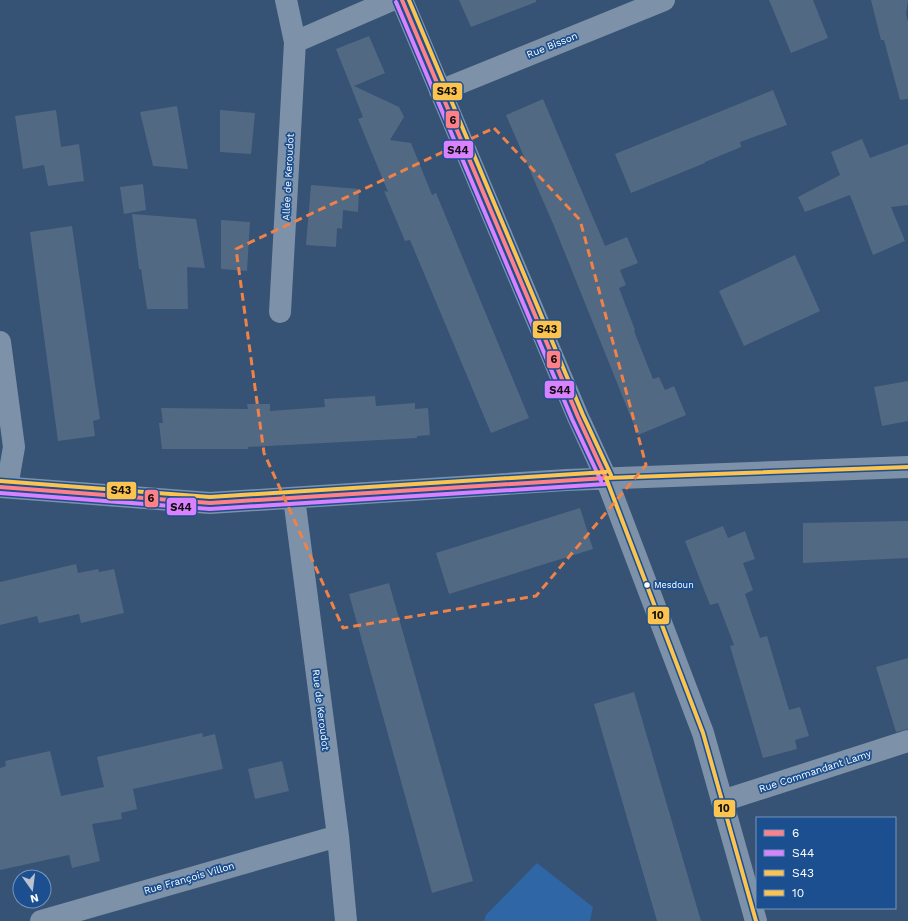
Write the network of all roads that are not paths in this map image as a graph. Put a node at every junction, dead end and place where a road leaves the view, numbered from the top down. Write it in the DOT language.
graph roads {
  1 [pos="286,0"];
  2 [pos="392,0"];
  3 [pos="402,0"];
  4 [pos="664,0"];
  5 [pos="295,42"];
  6 [pos="440,91"];
  7 [pos="280,312"];
  8 [pos="0,342"];
  9 [pos="908,467"];
  10 [pos="606,478"];
  11 [pos="4,487"];
  12 [pos="294,498"];
  13 [pos="908,741"];
  14 [pos="722,800"];
  15 [pos="338,836"];
  16 [pos="41,921"];
  17 [pos="346,921"];
  18 [pos="756,921"];
  1 -- 5 [label="street, Allée de Keroudot"];
  2 -- 5 [label="street"];
  3 -- 6 [label="street"];
  4 -- 6 [label="street, Rue Bisson"];
  5 -- 7 [label="street, Allée de Keroudot"];
  6 -- 10 [label="street"];
  8 -- 11 [label="street"];
  9 -- 10 [label="street"];
  10 -- 12 [label="street"];
  10 -- 14 [label="street"];
  11 -- 12 [label="street"];
  12 -- 15 [label="street, Rue de Keroudot"];
  13 -- 14 [label="street, Rue Commandant Lamy"];
  14 -- 18 [label="street"];
  15 -- 16 [label="street, Rue François Villon"];
  15 -- 17 [label="street, Rue de Keroudot"];
}
